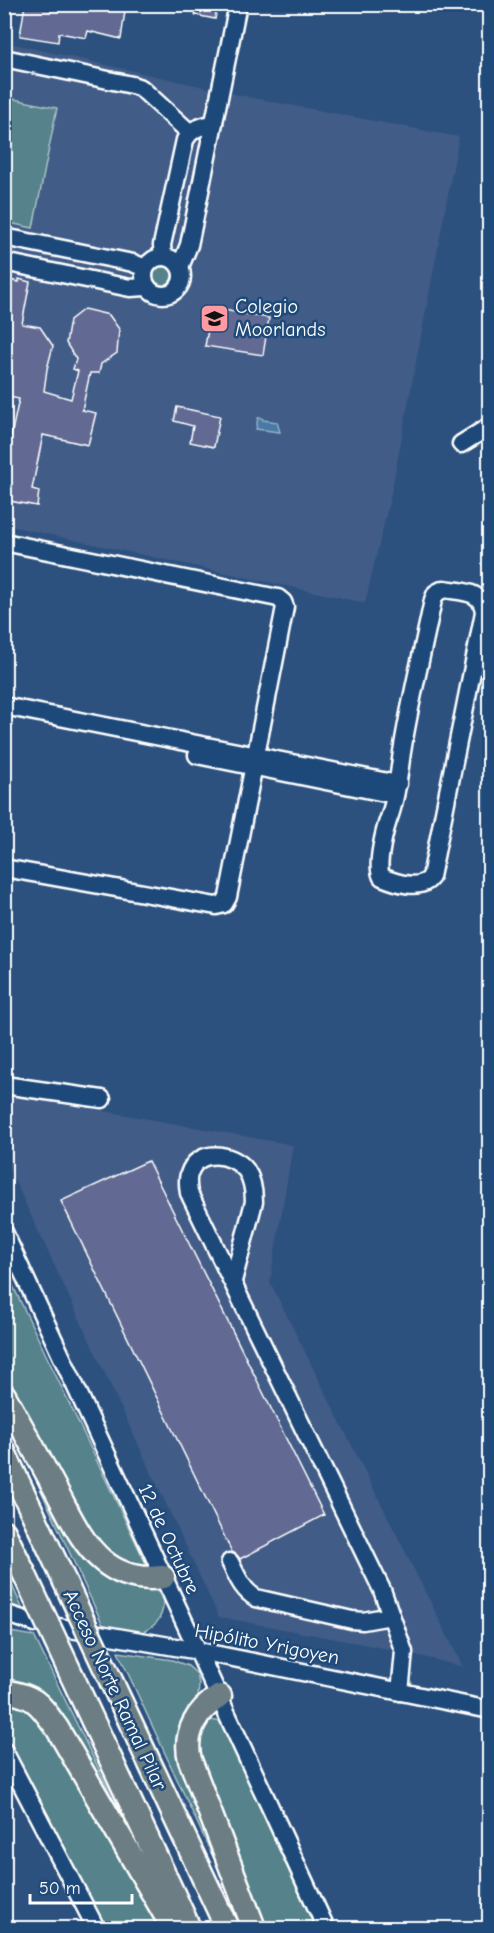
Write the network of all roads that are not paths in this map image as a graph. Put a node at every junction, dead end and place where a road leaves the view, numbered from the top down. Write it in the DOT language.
graph roads {
  1 [pos="238,4"];
  2 [pos="4,58"];
  3 [pos="214,123"];
  4 [pos="189,132"];
  5 [pos="4,237"];
  6 [pos="163,257"];
  7 [pos="4,261"];
  8 [pos="180,267"];
  9 [pos="145,268"];
  10 [pos="146,287"];
  11 [pos="489,426"];
  12 [pos="461,444"];
  13 [pos="4,542"];
  14 [pos="4,706"];
  15 [pos="4,717"];
  16 [pos="255,761"];
  17 [pos="396,789"];
  18 [pos="4,868"];
  19 [pos="4,1085"];
  20 [pos="102,1099"];
  21 [pos="4,1232"];
  22 [pos="233,1281"];
  23 [pos="4,1395"];
  24 [pos="4,1452"];
  25 [pos="4,1532"];
  26 [pos="230,1562"];
  27 [pos="163,1577"];
  28 [pos="4,1613"];
  29 [pos="391,1616"];
  30 [pos="36,1623"];
  31 [pos="4,1625"];
  32 [pos="199,1651"];
  33 [pos="4,1691"];
  34 [pos="400,1692"];
  35 [pos="220,1696"];
  36 [pos="489,1710"];
  37 [pos="4,1751"];
  38 [pos="96,1929"];
  39 [pos="173,1929"];
  40 [pos="189,1929"];
  41 [pos="227,1929"];
  42 [pos="254,1929"];
  43 [pos="326,1929"];
  1 -- 3 [label="street"];
  2 -- 4 [label="street"];
  3 -- 4 [label="street"];
  3 -- 8 [label="street"];
  4 -- 6 [label="street"];
  5 -- 9 [label="street"];
  6 -- 8 [label="street"];
  6 -- 9 [label="street"];
  7 -- 10 [label="street"];
  8 -- 10 [label="street"];
  9 -- 10 [label="street"];
  11 -- 12 [label="street"];
  13 -- 16 [label="street"];
  14 -- 16 [label="street"];
  15 -- 16 [label="street"];
  16 -- 17 [label="street"];
  16 -- 18 [label="street"];
  17 -- 17 [label="street"];
  19 -- 20 [label="street"];
  21 -- 27 [label="street, 12 de Octubre"];
  22 -- 22 [label="street"];
  22 -- 29 [label="street"];
  23 -- 27 [label="highway"];
  24 -- 41 [label="highway, Acceso Norte Ramal Pilar, bridge"];
  25 -- 40 [label="highway, Acceso Norte Ramal Pilar, bridge"];
  26 -- 29 [label="street"];
  27 -- 32 [label="street, 12 de Octubre"];
  28 -- 30 [label="street, Hipólito Yrigoyen"];
  29 -- 34 [label="street"];
  30 -- 31 [label="street, Hipólito Yrigoyen"];
  30 -- 32 [label="street, Hipólito Yrigoyen"];
  32 -- 34 [label="street, Hipólito Yrigoyen"];
  32 -- 35 [label="street, 12 de Octubre"];
  33 -- 39 [label="highway"];
  34 -- 36 [label="street, Hipólito Yrigoyen"];
  35 -- 42 [label="highway"];
  35 -- 43 [label="street, 12 de Octubre"];
  37 -- 38 [label="street"];
}
